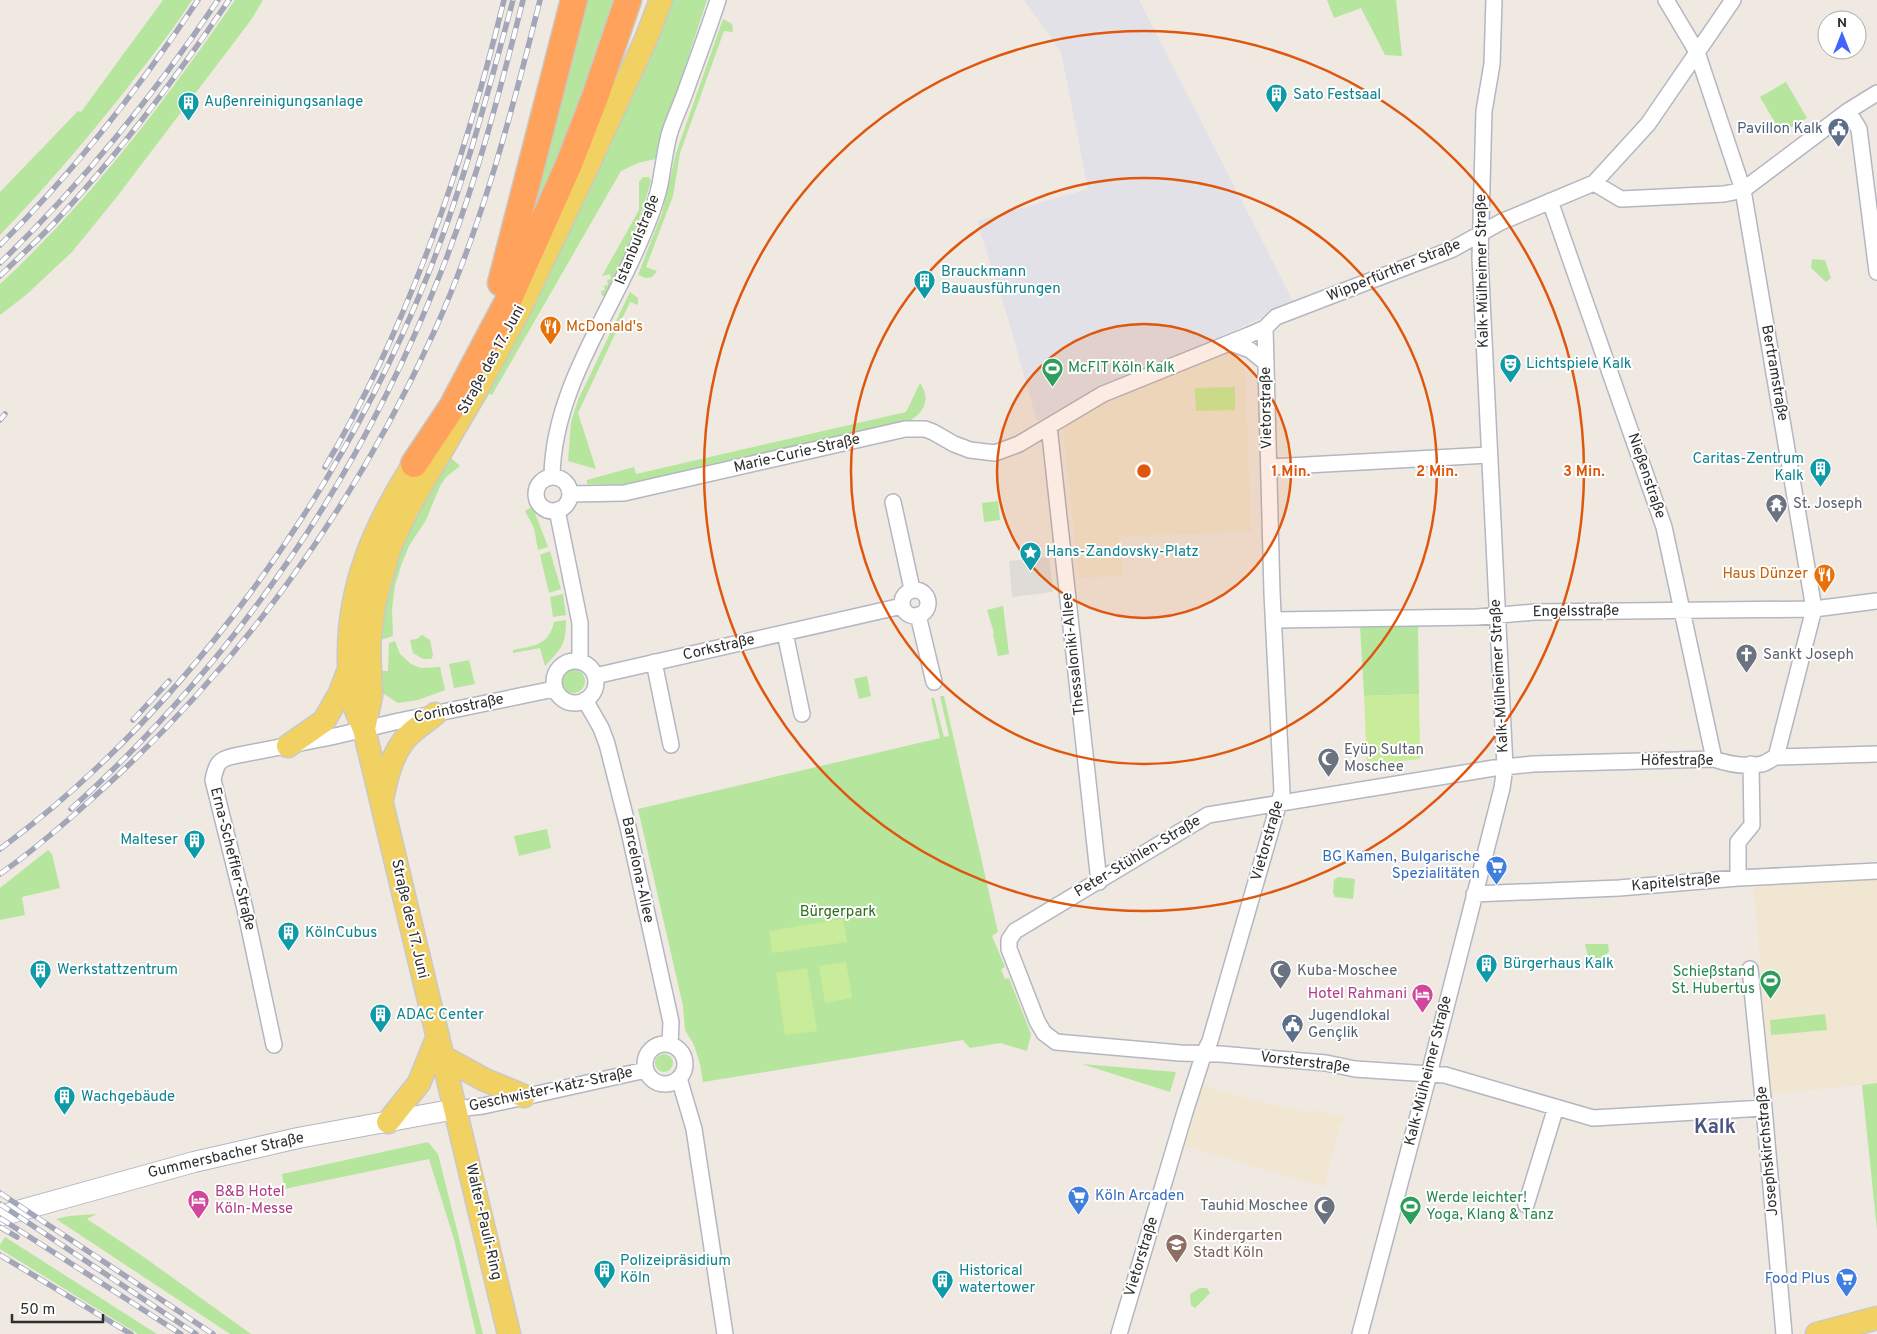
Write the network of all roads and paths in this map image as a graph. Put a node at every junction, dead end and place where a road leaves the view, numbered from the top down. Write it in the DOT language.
graph roads {
  1 [pos="574,0"];
  2 [pos="628,0"];
  3 [pos="661,0"];
  4 [pos="718,0"];
  5 [pos="1494,0"];
  6 [pos="1666,0"];
  7 [pos="1733,0"];
  8 [pos="1697,52"];
  9 [pos="1877,93"];
  10 [pos="1848,111"];
  11 [pos="1594,183"];
  12 [pos="1742,190"];
  13 [pos="1550,201"];
  14 [pos="1481,234"];
  15 [pos="1876,255"];
  16 [pos="1877,272"];
  17 [pos="1265,328"];
  18 [pos="1231,343"];
  19 [pos="1266,364"];
  20 [pos="1049,426"];
  21 [pos="1018,444"];
  22 [pos="1489,455"];
  23 [pos="414,464"];
  24 [pos="1269,467"];
  25 [pos="552,477"];
  26 [pos="570,494"];
  27 [pos="893,502"];
  28 [pos="557,510"];
  29 [pos="912,590"];
  30 [pos="1877,601"];
  31 [pos="902,606"];
  32 [pos="1683,610"];
  33 [pos="1814,610"];
  34 [pos="918,615"];
  35 [pos="1497,615"];
  36 [pos="1275,620"];
  37 [pos="785,633"];
  38 [pos="580,661"];
  39 [pos="654,662"];
  40 [pos="349,666"];
  41 [pos="595,676"];
  42 [pos="934,682"];
  43 [pos="554,689"];
  44 [pos="585,700"];
  45 [pos="434,714"];
  46 [pos="802,714"];
  47 [pos="364,729"];
  48 [pos="671,745"];
  49 [pos="288,746"];
  50 [pos="1877,754"];
  51 [pos="1776,757"];
  52 [pos="1714,759"];
  53 [pos="1751,764"];
  54 [pos="1505,767"];
  55 [pos="381,800"];
  56 [pos="1278,804"];
  57 [pos="1877,871"];
  58 [pos="1738,878"];
  59 [pos="1099,882"];
  60 [pos="1474,894"];
  61 [pos="1750,968"];
  62 [pos="1050,1038"];
  63 [pos="670,1044"];
  64 [pos="274,1045"];
  65 [pos="440,1047"];
  66 [pos="1204,1053"];
  67 [pos="646,1070"];
  68 [pos="1429,1074"];
  69 [pos="679,1078"];
  70 [pos="524,1096"];
  71 [pos="1556,1107"];
  72 [pos="1764,1108"];
  73 [pos="456,1109"];
  74 [pos="388,1122"];
  75 [pos="1526,1205"];
  76 [pos="0,1216"];
  77 [pos="1877,1318"];
  78 [pos="509,1334"];
  79 [pos="725,1334"];
  80 [pos="1119,1334"];
  81 [pos="1360,1334"];
  82 [pos="1784,1334"];
  83 [pos="1817,1334"];
  1 -- 23 [label="highway"];
  2 -- 23 [label="highway"];
  3 -- 47 [label="main road, Straße des 17. Juni"];
  4 -- 25 [label="street, Istanbulstraße"];
  5 -- 14 [label="street, Kalk-Mülheimer Straße"];
  6 -- 8 [label="street, Bertramstraße"];
  7 -- 8 [label="street, Wipperfürther Straße"];
  8 -- 11 [label="street, Wipperfürther Straße"];
  8 -- 12 [label="street, Bertramstraße"];
  9 -- 10 [label="street"];
  10 -- 12 [label="street"];
  10 -- 15 [label="street"];
  11 -- 12 [label="street"];
  11 -- 13 [label="street, Wipperfürther Straße"];
  12 -- 33 [label="street, Bertramstraße"];
  13 -- 14 [label="street, Wipperfürther Straße"];
  13 -- 32 [label="street, Nießenstraße"];
  14 -- 17 [label="street, Wipperfürther Straße"];
  14 -- 22 [label="street, Kalk-Mülheimer Straße"];
  15 -- 16 [label="street"];
  17 -- 18 [label="street, Wipperfürther Straße"];
  17 -- 19 [label="street, Vietorstraße"];
  18 -- 19 [label="street"];
  18 -- 20 [label="street, Wipperfürther Straße"];
  19 -- 24 [label="street, Vietorstraße"];
  20 -- 21 [label="street, Wipperfürther Straße"];
  20 -- 59 [label="street, Thessaloniki-Allee"];
  21 -- 26 [label="street, Marie-Curie-Straße"];
  22 -- 24 [label="street"];
  22 -- 35 [label="street, Kalk-Mülheimer Straße"];
  23 -- 40 [label="main road, Straße des 17. Juni"];
  24 -- 36 [label="street, Vietorstraße"];
  25 -- 26 [label="street"];
  25 -- 28 [label="street"];
  26 -- 28 [label="street"];
  27 -- 29 [label="street"];
  28 -- 38 [label="street"];
  29 -- 31 [label="street"];
  29 -- 34 [label="street"];
  30 -- 33 [label="street, Engelsstraße"];
  31 -- 34 [label="street"];
  31 -- 37 [label="street, Corkstraße"];
  32 -- 33 [label="street, Engelsstraße"];
  32 -- 35 [label="street, Engelsstraße"];
  32 -- 52 [label="street, Nießenstraße"];
  33 -- 51 [label="street, Bertramstraße"];
  34 -- 42 [label="street"];
  35 -- 36 [label="street, Engelsstraße"];
  35 -- 54 [label="street, Kalk-Mülheimer Straße"];
  36 -- 56 [label="street, Vietorstraße"];
  37 -- 39 [label="street, Corkstraße"];
  37 -- 46 [label="street"];
  38 -- 41 [label="street"];
  38 -- 43 [label="street"];
  39 -- 41 [label="street, Corkstraße"];
  39 -- 48 [label="street"];
  40 -- 47 [label="main road, Straße des 17. Juni"];
  40 -- 49 [label="main road"];
  41 -- 44 [label="street"];
  43 -- 44 [label="street"];
  43 -- 45 [label="street, Corintostraße"];
  44 -- 63 [label="street, Barcelona-Allee"];
  45 -- 47 [label="street, Corintostraße"];
  45 -- 55 [label="main road"];
  47 -- 49 [label="street, Erna-Scheffler-Straße"];
  47 -- 55 [label="main road, Straße des 17. Juni"];
  49 -- 64 [label="street, Erna-Scheffler-Straße"];
  50 -- 51 [label="street, Höfestraße"];
  51 -- 53 [label="street, Höfestraße"];
  52 -- 53 [label="street, Höfestraße"];
  52 -- 54 [label="street, Höfestraße"];
  53 -- 58 [label="street"];
  54 -- 56 [label="street, Peter-Stühlen-Straße"];
  54 -- 60 [label="street, Kalk-Mülheimer Straße"];
  55 -- 65 [label="main road, Straße des 17. Juni"];
  56 -- 59 [label="street, Peter-Stühlen-Straße"];
  56 -- 66 [label="street, Vietorstraße"];
  57 -- 58 [label="street, Kapitelstraße"];
  58 -- 60 [label="street, Kapitelstraße"];
  59 -- 62 [label="street, Peter-Stühlen-Straße"];
  60 -- 68 [label="street, Kalk-Mülheimer Straße"];
  61 -- 72 [label="street, Josephskirchstraße"];
  62 -- 66 [label="street, Vorsterstraße"];
  63 -- 67 [label="street"];
  63 -- 69 [label="street"];
  65 -- 70 [label="main road"];
  65 -- 73 [label="main road, Straße des 17. Juni"];
  65 -- 74 [label="main road"];
  66 -- 68 [label="street, Vorsterstraße"];
  66 -- 80 [label="street, Vietorstraße"];
  67 -- 69 [label="street"];
  67 -- 70 [label="street, Geschwister-Katz-Straße"];
  68 -- 71 [label="street, Vorsterstraße"];
  68 -- 81 [label="street, Kalk-Mülheimer Straße"];
  69 -- 79 [label="street"];
  70 -- 73 [label="street, Geschwister-Katz-Straße"];
  71 -- 72 [label="street, Vorsterstraße"];
  71 -- 75 [label="street"];
  72 -- 82 [label="street, Josephskirchstraße"];
  73 -- 74 [label="street, Gummersbacher Straße"];
  73 -- 78 [label="main road, Walter-Pauli-Ring"];
  74 -- 76 [label="street, Gummersbacher Straße"];
  77 -- 83 [label="main road"];
}
